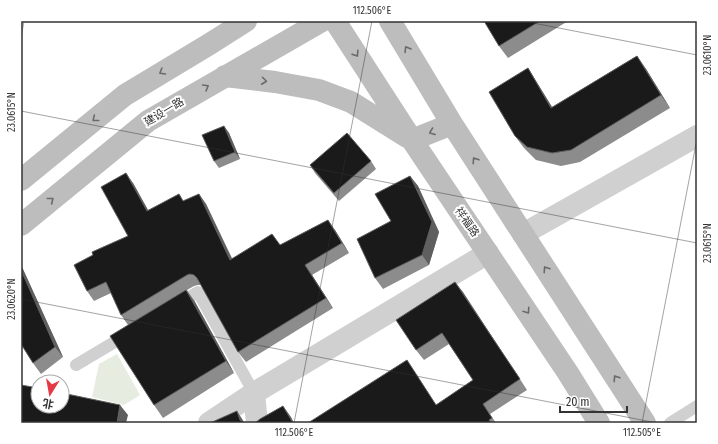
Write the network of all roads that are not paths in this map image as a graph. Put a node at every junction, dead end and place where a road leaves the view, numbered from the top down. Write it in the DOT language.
graph roads {
  1 [pos="221,21"];
  2 [pos="246,21"];
  3 [pos="322,21"];
  4 [pos="335,21"];
  5 [pos="390,21"];
  6 [pos="208,45"];
  7 [pos="225,76"];
  8 [pos="125,95"];
  9 [pos="148,121"];
  10 [pos="452,124"];
  11 [pos="697,136"];
  12 [pos="412,140"];
  13 [pos="21,180"];
  14 [pos="21,225"];
  15 [pos="523,234"];
  16 [pos="488,253"];
  17 [pos="171,308"];
  18 [pos="137,329"];
  19 [pos="76,365"];
  20 [pos="254,393"];
  21 [pos="697,406"];
  22 [pos="208,423"];
  23 [pos="257,423"];
  24 [pos="599,423"];
  25 [pos="645,423"];
  26 [pos="670,423"];
  1 -- 6 [label="street"];
  2 -- 6 [label="street"];
  3 -- 7 [label="street, 建设一路"];
  4 -- 12 [label="street, 祥福路, one-way"];
  10 -- 5 [label="street, one-way"];
  6 -- 8 [label="street, one-way"];
  9 -- 7 [label="street, 建设一路, one-way"];
  7 -- 12 [label="street, one-way"];
  8 -- 9 [label="street"];
  8 -- 13 [label="street, one-way"];
  14 -- 9 [label="street, 建设一路, one-way"];
  10 -- 12 [label="street, one-way"];
  15 -- 10 [label="street, one-way"];
  11 -- 15 [label="street"];
  12 -- 16 [label="street, 祥福路"];
  25 -- 15 [label="street, one-way"];
  16 -- 20 [label="street"];
  16 -- 24 [label="street, 祥福路, one-way"];
  17 -- 20 [label="lane"];
  18 -- 19 [label="lane"];
  20 -- 22 [label="street"];
  20 -- 23 [label="street"];
  21 -- 26 [label="lane"];
}
